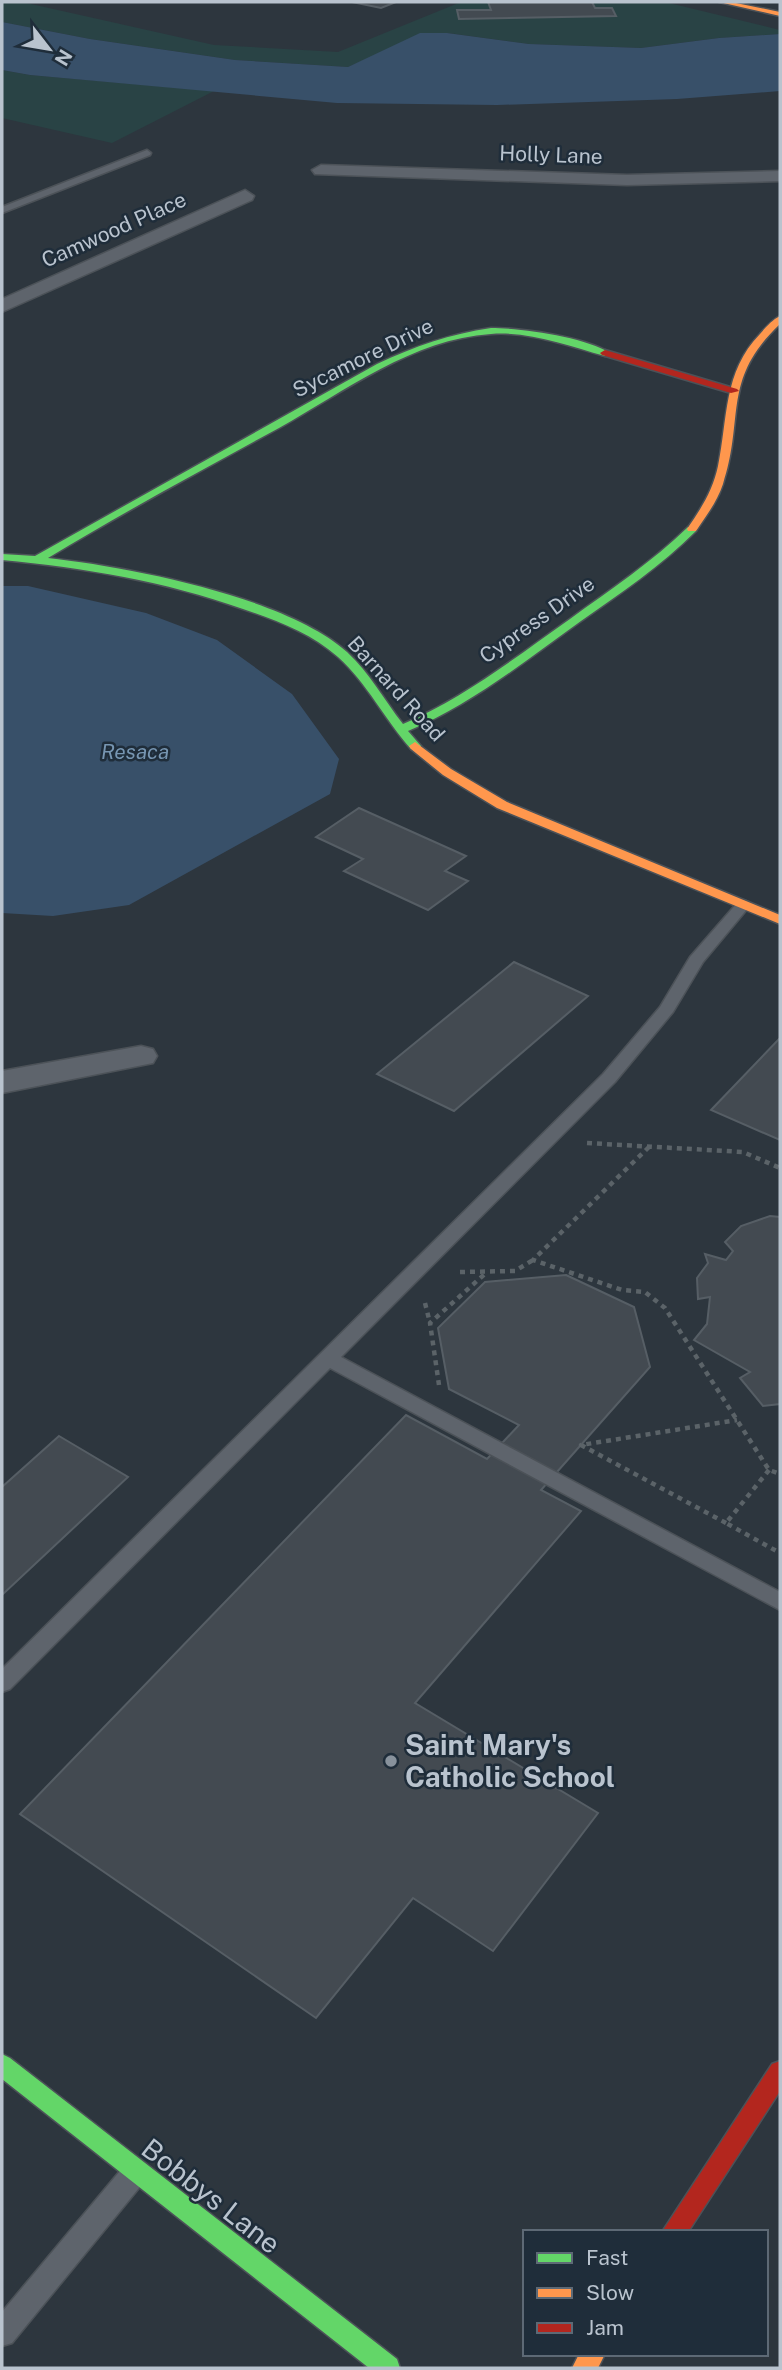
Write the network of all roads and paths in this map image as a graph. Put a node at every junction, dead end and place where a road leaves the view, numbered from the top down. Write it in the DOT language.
graph roads {
  1 [pos="722,2"];
  2 [pos="780,14"];
  3 [pos="146,153"];
  4 [pos="321,170"];
  5 [pos="780,176"];
  6 [pos="246,196"];
  7 [pos="2,210"];
  8 [pos="2,306"];
  9 [pos="780,318"];
  10 [pos="734,391"];
  11 [pos="2,557"];
  12 [pos="38,559"];
  13 [pos="400,730"];
  14 [pos="743,905"];
  15 [pos="780,920"];
  16 [pos="141,1056"];
  17 [pos="2,1082"];
  18 [pos="548,1140"];
  19 [pos="649,1147"];
  20 [pos="780,1168"];
  21 [pos="533,1260"];
  22 [pos="417,1272"];
  23 [pos="487,1272"];
  24 [pos="330,1359"];
  25 [pos="440,1393"];
  26 [pos="737,1420"];
  27 [pos="769,1470"];
  28 [pos="780,1474"];
  29 [pos="726,1523"];
  30 [pos="780,1552"];
  31 [pos="780,1602"];
  32 [pos="2,1683"];
  33 [pos="2,2065"];
  34 [pos="780,2072"];
  35 [pos="136,2171"];
  36 [pos="675,2230"];
  37 [pos="2,2333"];
  38 [pos="388,2368"];
  1 -- 2 [label="street"];
  3 -- 7 [label="lane"];
  4 -- 5 [label="street, Holly Lane"];
  6 -- 8 [label="street, Camwood Place"];
  9 -- 10 [label="street, Cypress Drive"];
  10 -- 12 [label="street, Sycamore Drive"];
  10 -- 13 [label="street, Cypress Drive"];
  11 -- 12 [label="street, Barnard Road"];
  12 -- 13 [label="street, Barnard Road"];
  13 -- 14 [label="street, Barnard Road"];
  14 -- 15 [label="street, Barnard Road"];
  14 -- 18 [label="lane"];
  16 -- 17 [label="street"];
  18 -- 19 [label="path"];
  18 -- 22 [label="lane"];
  19 -- 20 [label="path"];
  19 -- 21 [label="path"];
  21 -- 23 [label="path"];
  21 -- 26 [label="path"];
  22 -- 23 [label="path"];
  22 -- 24 [label="lane"];
  23 -- 25 [label="path"];
  24 -- 31 [label="lane"];
  24 -- 32 [label="lane"];
  26 -- 27 [label="path"];
  26 -- 29 [label="path"];
  27 -- 28 [label="path"];
  27 -- 29 [label="path"];
  29 -- 30 [label="path"];
  33 -- 35 [label="street, Bobbys Lane"];
  34 -- 36 [label="street"];
  35 -- 37 [label="lane"];
  35 -- 38 [label="street, Bobbys Lane"];
}
